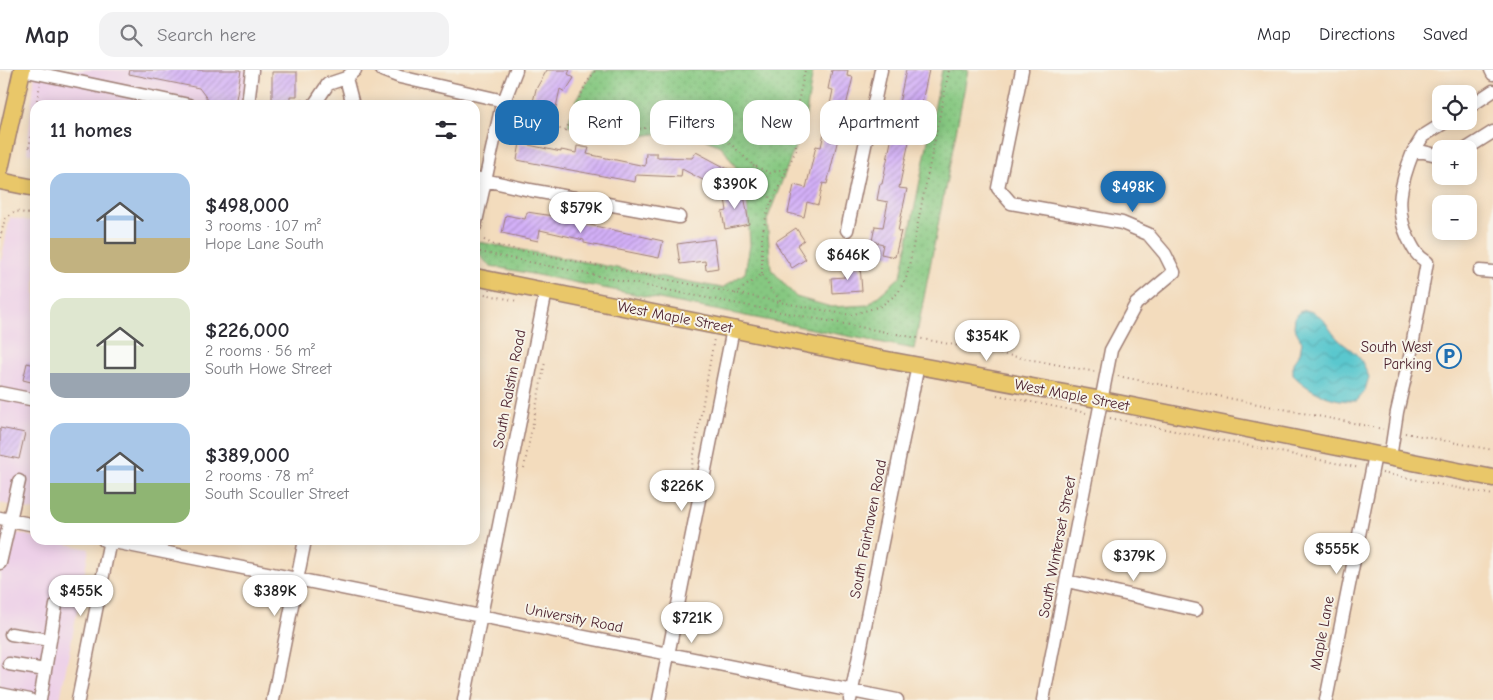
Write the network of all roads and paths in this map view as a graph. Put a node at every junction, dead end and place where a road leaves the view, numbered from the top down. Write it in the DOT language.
graph roads {
  1 [pos="22,70"];
  2 [pos="252,70"];
  3 [pos="382,70"];
  4 [pos="516,70"];
  5 [pos="596,70"];
  6 [pos="805,70"];
  7 [pos="881,70"];
  8 [pos="949,70"];
  9 [pos="1022,70"];
  10 [pos="1491,70"];
  11 [pos="49,74"];
  12 [pos="350,74"];
  13 [pos="1493,74"];
  14 [pos="1493,92"];
  15 [pos="302,97"];
  16 [pos="38,100"];
  17 [pos="166,100"];
  18 [pos="249,100"];
  19 [pos="302,100"];
  20 [pos="317,100"];
  21 [pos="353,100"];
  22 [pos="504,100"];
  23 [pos="578,100"];
  24 [pos="1477,102"];
  25 [pos="569,122"];
  26 [pos="559,129"];
  27 [pos="640,129"];
  28 [pos="495,130"];
  29 [pos="566,130"];
  30 [pos="1432,130"];
  31 [pos="1493,132"];
  32 [pos="1477,142"];
  33 [pos="1413,152"];
  34 [pos="1432,154"];
  35 [pos="753,165"];
  36 [pos="787,168"];
  37 [pos="0,169"];
  38 [pos="480,179"];
  39 [pos="0,181"];
  40 [pos="30,187"];
  41 [pos="772,202"];
  42 [pos="30,214"];
  43 [pos="679,217"];
  44 [pos="847,230"];
  45 [pos="0,238"];
  46 [pos="484,240"];
  47 [pos="480,252"];
  48 [pos="1480,271"];
  49 [pos="1493,272"];
  50 [pos="762,274"];
  51 [pos="480,278"];
  52 [pos="546,291"];
  53 [pos="735,294"];
  54 [pos="783,303"];
  55 [pos="733,329"];
  56 [pos="714,339"];
  57 [pos="546,355"];
  58 [pos="918,365"];
  59 [pos="1107,374"];
  60 [pos="0,394"];
  61 [pos="30,399"];
  62 [pos="1102,400"];
  63 [pos="1395,431"];
  64 [pos="1493,450"];
  65 [pos="1382,457"];
  66 [pos="524,468"];
  67 [pos="1493,478"];
  68 [pos="19,481"];
  69 [pos="688,492"];
  70 [pos="5,519"];
  71 [pos="30,524"];
  72 [pos="107,545"];
  73 [pos="132,545"];
  74 [pos="304,545"];
  75 [pos="0,563"];
  76 [pos="297,579"];
  77 [pos="1067,581"];
  78 [pos="56,605"];
  79 [pos="1196,610"];
  80 [pos="481,616"];
  81 [pos="12,634"];
  82 [pos="50,640"];
  83 [pos="668,654"];
  84 [pos="9,664"];
  85 [pos="45,670"];
  86 [pos="0,694"];
  87 [pos="851,696"];
  88 [pos="30,700"];
  89 [pos="40,700"];
  90 [pos="78,700"];
  91 [pos="273,700"];
  92 [pos="464,700"];
  93 [pos="658,700"];
  94 [pos="897,700"];
  95 [pos="1043,700"];
  96 [pos="1326,700"];
  1 -- 11 [label="street"];
  1 -- 37 [label="main road"];
  2 -- 18 [label="street"];
  3 -- 22 [label="street"];
  4 -- 22 [label="street"];
  5 -- 23 [label="path"];
  6 -- 36 [label="path"];
  7 -- 44 [label="street"];
  8 -- 54 [label="path"];
  9 -- 59 [label="street, South Winterset Street"];
  10 -- 13 [label="street"];
  11 -- 16 [label="path"];
  11 -- 17 [label="street"];
  12 -- 20 [label="street"];
  12 -- 21 [label="street"];
  14 -- 24 [label="street"];
  15 -- 19 [label="path"];
  25 -- 29 [label="path"];
  26 -- 29 [label="path"];
  27 -- 35 [label="path"];
  28 -- 38 [label="street"];
  30 -- 33 [label="street"];
  31 -- 32 [label="street"];
  33 -- 34 [label="street"];
  33 -- 63 [label="street, Maple Lane"];
  35 -- 36 [label="path"];
  35 -- 41 [label="path"];
  36 -- 41 [label="path"];
  38 -- 43 [label="street"];
  39 -- 40 [label="main road"];
  41 -- 50 [label="path"];
  42 -- 45 [label="path"];
  46 -- 53 [label="path"];
  47 -- 59 [label="path"];
  48 -- 49 [label="street"];
  50 -- 53 [label="path"];
  50 -- 54 [label="path"];
  51 -- 52 [label="main road, West Maple Street"];
  52 -- 55 [label="main road, West Maple Street"];
  52 -- 80 [label="street, South Ralstin Road"];
  53 -- 54 [label="path"];
  55 -- 58 [label="main road, West Maple Street"];
  55 -- 83 [label="street"];
  56 -- 69 [label="path"];
  57 -- 66 [label="path"];
  58 -- 62 [label="main road, West Maple Street"];
  58 -- 87 [label="street, South Fairhaven Road"];
  59 -- 62 [label="street, South Winterset Street"];
  59 -- 63 [label="path"];
  60 -- 61 [label="street"];
  62 -- 65 [label="main road, West Maple Street"];
  62 -- 77 [label="street, South Winterset Street"];
  63 -- 64 [label="path"];
  63 -- 65 [label="street, Maple Lane"];
  65 -- 67 [label="main road, West Maple Street"];
  65 -- 96 [label="street, Maple Lane"];
  68 -- 70 [label="street"];
  70 -- 71 [label="street"];
  70 -- 75 [label="street"];
  72 -- 90 [label="street"];
  73 -- 76 [label="street, University Road"];
  74 -- 76 [label="street"];
  76 -- 80 [label="street, University Road"];
  76 -- 91 [label="street"];
  77 -- 79 [label="street"];
  77 -- 95 [label="street, South Winterset Street"];
  78 -- 82 [label="street"];
  80 -- 83 [label="street, University Road"];
  80 -- 92 [label="street, South Ralstin Road"];
  81 -- 82 [label="street"];
  82 -- 85 [label="street"];
  83 -- 87 [label="street, University Road"];
  83 -- 93 [label="street"];
  84 -- 85 [label="street"];
  85 -- 89 [label="street"];
  86 -- 88 [label="street"];
  87 -- 94 [label="street, University Road"];
}
